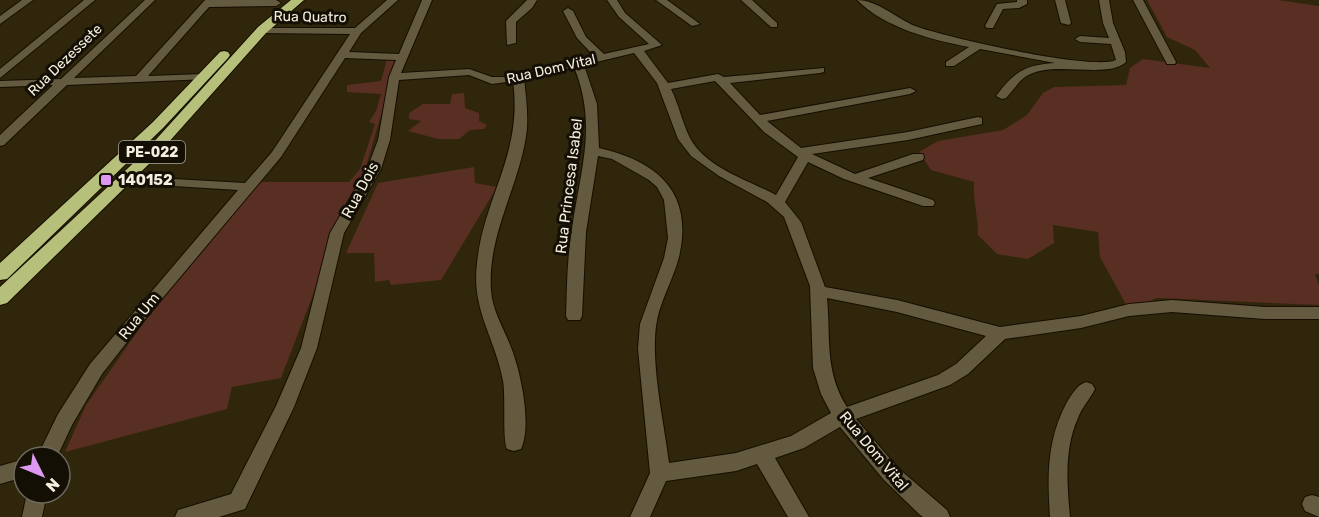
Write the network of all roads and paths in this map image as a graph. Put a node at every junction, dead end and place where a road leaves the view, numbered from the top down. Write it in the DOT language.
graph roads {
  1 [pos="28,0"];
  2 [pos="90,0"];
  3 [pos="150,0"];
  4 [pos="298,0"];
  5 [pos="393,0"];
  6 [pos="427,0"];
  7 [pos="532,0"];
  8 [pos="612,0"];
  9 [pos="662,0"];
  10 [pos="746,0"];
  11 [pos="862,0"];
  12 [pos="1022,0"];
  13 [pos="1060,0"];
  14 [pos="1104,0"];
  15 [pos="1138,0"];
  16 [pos="208,2"];
  17 [pos="279,2"];
  18 [pos="568,11"];
  19 [pos="0,21"];
  20 [pos="1066,23"];
  21 [pos="695,24"];
  22 [pos="774,26"];
  23 [pos="990,26"];
  24 [pos="262,30"];
  25 [pos="357,32"];
  26 [pos="1080,39"];
  27 [pos="1116,41"];
  28 [pos="511,43"];
  29 [pos="980,45"];
  30 [pos="638,51"];
  31 [pos="341,56"];
  32 [pos="402,57"];
  33 [pos="603,58"];
  34 [pos="1171,62"];
  35 [pos="578,63"];
  36 [pos="950,64"];
  37 [pos="1078,65"];
  38 [pos="820,70"];
  39 [pos="0,75"];
  40 [pos="203,77"];
  41 [pos="394,77"];
  42 [pos="140,78"];
  43 [pos="518,78"];
  44 [pos="64,81"];
  45 [pos="722,81"];
  46 [pos="0,84"];
  47 [pos="665,87"];
  48 [pos="910,91"];
  49 [pos="1002,96"];
  50 [pos="758,119"];
  51 [pos="978,121"];
  52 [pos="0,142"];
  53 [pos="593,151"];
  54 [pos="802,154"];
  55 [pos="918,157"];
  56 [pos="855,178"];
  57 [pos="125,179"];
  58 [pos="248,187"];
  59 [pos="777,203"];
  60 [pos="928,203"];
  61 [pos="0,274"];
  62 [pos="819,291"];
  63 [pos="0,298"];
  64 [pos="1319,313"];
  65 [pos="574,316"];
  66 [pos="1000,333"];
  67 [pos="1086,389"];
  68 [pos="843,416"];
  69 [pos="514,443"];
  70 [pos="53,445"];
  71 [pos="762,454"];
  72 [pos="660,472"];
  73 [pos="236,509"];
  74 [pos="185,517"];
  75 [pos="640,517"];
  76 [pos="799,517"];
  77 [pos="940,517"];
  78 [pos="1060,517"];
  1 -- 19 [label="street"];
  2 -- 39 [label="street"];
  3 -- 44 [label="street, Rua Dezessete"];
  4 -- 24 [label="highway, PE-022"];
  5 -- 25 [label="street, Rua Um"];
  6 -- 32 [label="street, Rua Dois"];
  7 -- 28 [label="street"];
  8 -- 30 [label="street"];
  9 -- 21 [label="street"];
  10 -- 22 [label="street"];
  11 -- 29 [label="street"];
  12 -- 23 [label="street"];
  13 -- 20 [label="street"];
  14 -- 27 [label="street"];
  15 -- 34 [label="street"];
  16 -- 17 [label="street"];
  16 -- 42 [label="street"];
  17 -- 40 [label="highway, PE-022"];
  18 -- 33 [label="street"];
  24 -- 25 [label="street, Rua Quatro"];
  24 -- 57 [label="highway, PE-022"];
  25 -- 31 [label="street, Rua Um"];
  26 -- 27 [label="street"];
  27 -- 37 [label="street"];
  29 -- 36 [label="street"];
  29 -- 37 [label="street"];
  30 -- 33 [label="street, Rua Dom Vital"];
  30 -- 47 [label="street, Rua Dom Vital"];
  31 -- 32 [label="street"];
  31 -- 58 [label="street, Rua Um"];
  32 -- 41 [label="street, Rua Dois"];
  33 -- 35 [label="street, Rua Dom Vital"];
  35 -- 43 [label="street, Rua Dom Vital"];
  35 -- 53 [label="street, Rua Princesa Isabel"];
  37 -- 49 [label="street"];
  38 -- 45 [label="street"];
  40 -- 42 [label="street"];
  40 -- 61 [label="highway, PE-022"];
  41 -- 43 [label="street, Rua Dom Vital"];
  41 -- 73 [label="street, Rua Dois"];
  42 -- 44 [label="street"];
  43 -- 69 [label="street"];
  44 -- 46 [label="street"];
  44 -- 52 [label="street, Rua Dezessete"];
  45 -- 47 [label="street"];
  45 -- 50 [label="street"];
  47 -- 59 [label="street, Rua Dom Vital"];
  48 -- 50 [label="street"];
  50 -- 54 [label="street"];
  51 -- 54 [label="street"];
  53 -- 65 [label="street, Rua Princesa Isabel"];
  53 -- 72 [label="street"];
  54 -- 56 [label="street"];
  54 -- 59 [label="street"];
  55 -- 56 [label="street"];
  56 -- 60 [label="street"];
  57 -- 58 [label="street"];
  57 -- 63 [label="highway, PE-022"];
  58 -- 70 [label="street, Rua Um"];
  59 -- 62 [label="street, Rua Dom Vital"];
  62 -- 66 [label="street"];
  62 -- 68 [label="street, Rua Dom Vital"];
  64 -- 66 [label="street"];
  66 -- 68 [label="street"];
  67 -- 78 [label="street"];
  68 -- 71 [label="street"];
  68 -- 77 [label="street, Rua Dom Vital"];
  71 -- 72 [label="street"];
  71 -- 76 [label="street"];
  72 -- 75 [label="street"];
  73 -- 74 [label="street"];
}
